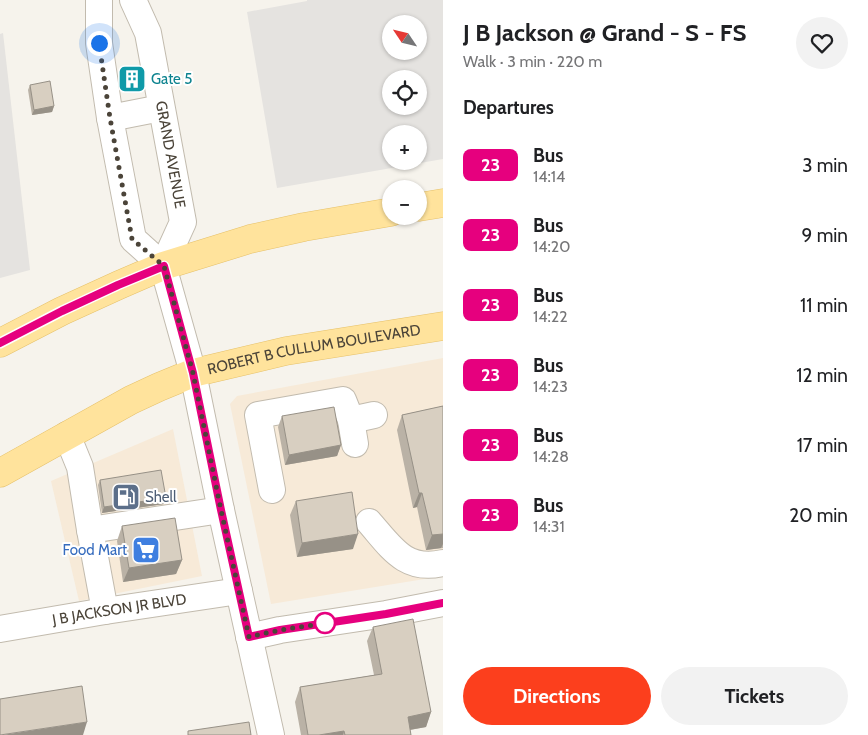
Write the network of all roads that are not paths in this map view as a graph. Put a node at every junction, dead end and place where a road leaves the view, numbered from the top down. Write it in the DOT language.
graph roads {
  1 [pos="99,0"];
  2 [pos="134,0"];
  3 [pos="162,108"];
  4 [pos="110,118"];
  5 [pos="443,203"];
  6 [pos="427,206"];
  7 [pos="382,214"];
  8 [pos="164,266"];
  9 [pos="443,326"];
  10 [pos="0,343"];
  11 [pos="193,373"];
  12 [pos="360,426"];
  13 [pos="67,435"];
  14 [pos="0,472"];
  15 [pos="272,490"];
  16 [pos="221,510"];
  17 [pos="369,522"];
  18 [pos="90,530"];
  19 [pos="443,564"];
  20 [pos="239,591"];
  21 [pos="443,603"];
  22 [pos="105,611"];
  23 [pos="0,628"];
  24 [pos="249,637"];
  25 [pos="271,735"];
  1 -- 4 [label="street"];
  2 -- 3 [label="street, GRAND AVENUE"];
  3 -- 4 [label="street"];
  3 -- 8 [label="street, GRAND AVENUE"];
  4 -- 8 [label="street"];
  5 -- 6 [label="main road"];
  7 -- 8 [label="main road"];
  8 -- 10 [label="main road"];
  8 -- 11 [label="street"];
  9 -- 11 [label="main road, ROBERT B CULLUM BOULEVARD"];
  11 -- 13 [label="main road, ROBERT B CULLUM BOULEVARD"];
  11 -- 16 [label="street"];
  12 -- 15 [label="street"];
  13 -- 14 [label="main road, ROBERT B CULLUM BOULEVARD"];
  13 -- 18 [label="street"];
  16 -- 18 [label="street"];
  16 -- 20 [label="street"];
  17 -- 19 [label="street"];
  18 -- 22 [label="street"];
  20 -- 22 [label="street, J B JACKSON JR BLVD"];
  20 -- 24 [label="street"];
  21 -- 24 [label="street"];
  22 -- 23 [label="street, J B JACKSON JR BLVD"];
  24 -- 25 [label="street"];
}
